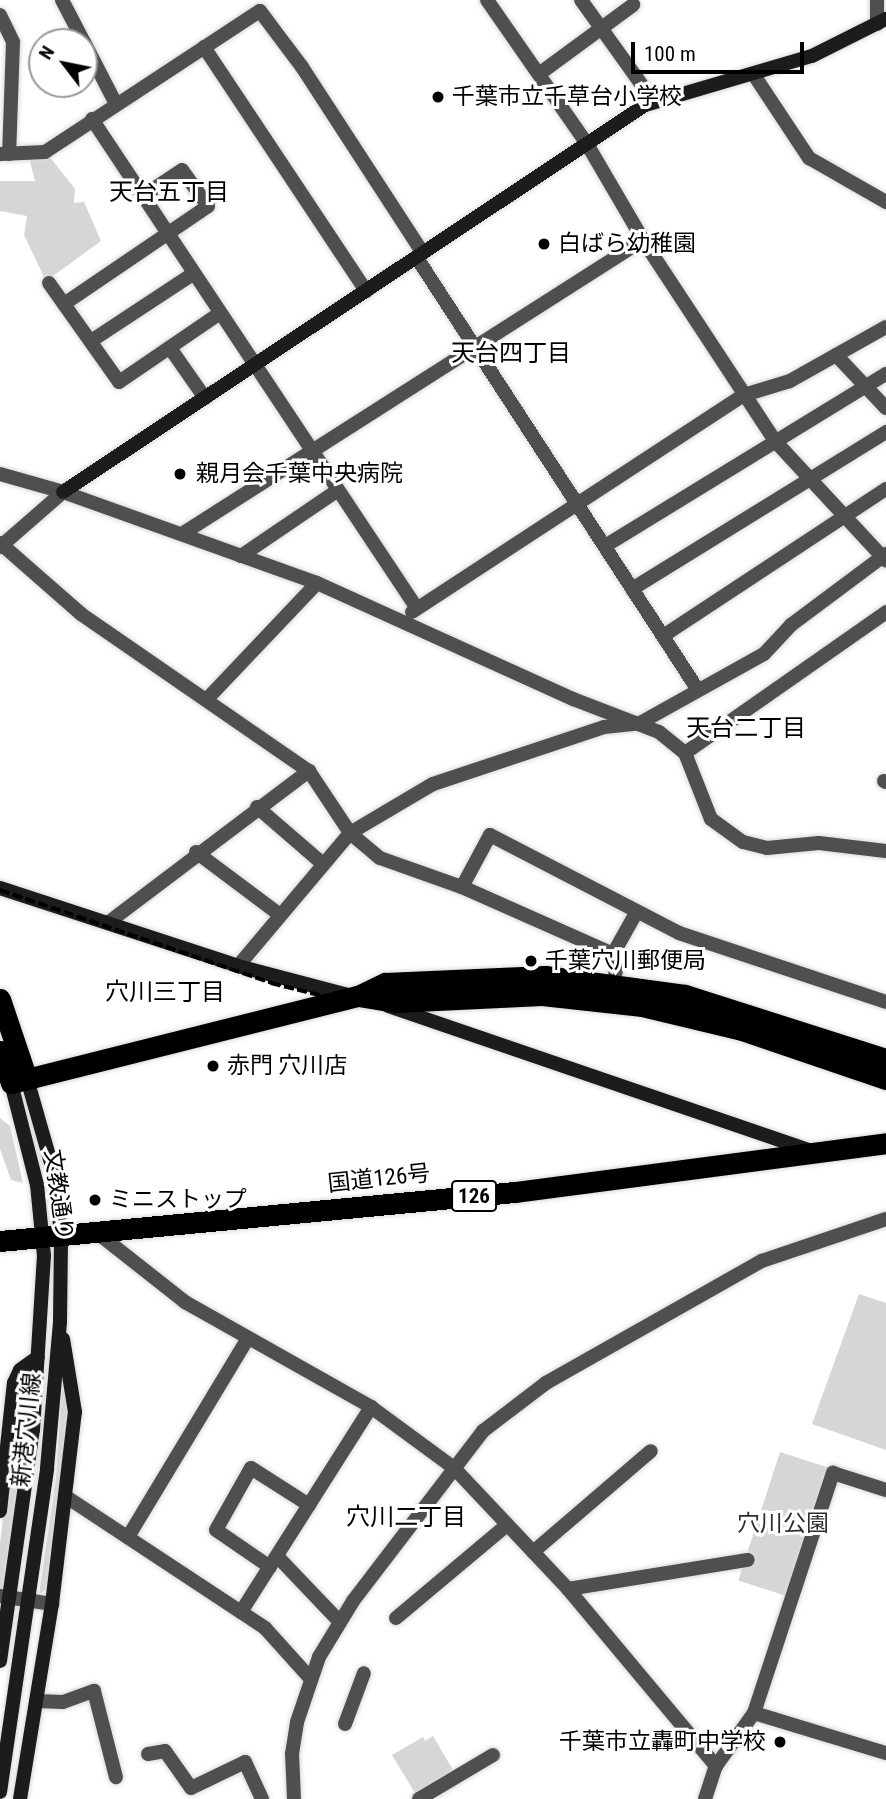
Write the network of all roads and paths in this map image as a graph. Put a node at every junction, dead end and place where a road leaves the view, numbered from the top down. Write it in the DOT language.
graph roads {
  1 [pos="62,0"];
  2 [pos="581,0"];
  3 [pos="877,0"];
  4 [pos="489,1"];
  5 [pos="633,5"];
  6 [pos="0,15"];
  7 [pos="881,21"];
  8 [pos="77,28"];
  9 [pos="601,28"];
  10 [pos="204,47"];
  11 [pos="98,69"];
  12 [pos="539,74"];
  13 [pos="754,75"];
  14 [pos="654,102"];
  15 [pos="116,104"];
  16 [pos="92,119"];
  17 [pos="587,144"];
  18 [pos="5,154"];
  19 [pos="143,196"];
  20 [pos="886,202"];
  21 [pos="168,234"];
  22 [pos="643,240"];
  23 [pos="420,256"];
  24 [pos="194,273"];
  25 [pos="49,283"];
  26 [pos="366,291"];
  27 [pos="64,304"];
  28 [pos="220,313"];
  29 [pos="886,327"];
  30 [pos="91,341"];
  31 [pos="475,347"];
  32 [pos="170,348"];
  33 [pos="836,355"];
  34 [pos="255,365"];
  35 [pos="886,374"];
  36 [pos="866,387"];
  37 [pos="744,395"];
  38 [pos="205,398"];
  39 [pos="886,408"];
  40 [pos="886,432"];
  41 [pos="775,441"];
  42 [pos="312,451"];
  43 [pos="0,474"];
  44 [pos="812,477"];
  45 [pos="886,489"];
  46 [pos="338,490"];
  47 [pos="63,492"];
  48 [pos="576,502"];
  49 [pos="845,515"];
  50 [pos="182,534"];
  51 [pos="1,545"];
  52 [pos="605,546"];
  53 [pos="240,556"];
  54 [pos="885,557"];
  55 [pos="317,583"];
  56 [pos="632,589"];
  57 [pos="416,607"];
  58 [pos="886,612"];
  59 [pos="405,621"];
  60 [pos="663,636"];
  61 [pos="698,690"];
  62 [pos="208,698"];
  63 [pos="640,723"];
  64 [pos="685,753"];
  65 [pos="309,771"];
  66 [pos="257,807"];
  67 [pos="350,833"];
  68 [pos="886,851"];
  69 [pos="196,852"];
  70 [pos="323,864"];
  71 [pos="462,887"];
  72 [pos="0,888"];
  73 [pos="279,914"];
  74 [pos="636,914"];
  75 [pos="109,922"];
  76 [pos="613,954"];
  77 [pos="238,965"];
  78 [pos="614,983"];
  79 [pos="358,996"];
  80 [pos="0,999"];
  81 [pos="886,1002"];
  82 [pos="0,1051"];
  83 [pos="886,1059"];
  84 [pos="886,1079"];
  85 [pos="19,1081"];
  86 [pos="886,1143"];
  87 [pos="816,1153"];
  88 [pos="886,1219"];
  89 [pos="94,1230"];
  90 [pos="51,1235"];
  91 [pos="0,1241"];
  92 [pos="60,1321"];
  93 [pos="248,1338"];
  94 [pos="38,1357"];
  95 [pos="371,1406"];
  96 [pos="651,1451"];
  97 [pos="454,1468"];
  98 [pos="886,1490"];
  99 [pos="65,1496"];
  100 [pos="309,1505"];
  101 [pos="0,1511"];
  102 [pos="507,1524"];
  103 [pos="128,1537"];
  104 [pos="533,1552"];
  105 [pos="748,1560"];
  106 [pos="274,1561"];
  107 [pos="568,1589"];
  108 [pos="0,1596"];
  109 [pos="52,1604"];
  110 [pos="241,1612"];
  111 [pos="396,1618"];
  112 [pos="339,1621"];
  113 [pos="0,1661"];
  114 [pos="364,1674"];
  115 [pos="311,1679"];
  116 [pos="36,1701"];
  117 [pos="754,1713"];
  118 [pos="345,1724"];
  119 [pos="886,1753"];
  120 [pos="148,1754"];
  121 [pos="493,1755"];
  122 [pos="716,1766"];
  123 [pos="116,1777"];
  124 [pos="0,1792"];
  125 [pos="20,1799"];
  126 [pos="262,1799"];
  127 [pos="294,1799"];
  128 [pos="419,1799"];
  129 [pos="705,1799"];
  1 -- 8 [label="street"];
  2 -- 9 [label="street"];
  3 -- 7 [label="street"];
  4 -- 12 [label="street"];
  5 -- 9 [label="street"];
  6 -- 18 [label="street"];
  7 -- 13 [label="street"];
  9 -- 12 [label="street"];
  9 -- 14 [label="street"];
  10 -- 15 [label="street"];
  10 -- 23 [label="street"];
  10 -- 26 [label="street"];
  11 -- 15 [label="street"];
  12 -- 17 [label="street"];
  13 -- 14 [label="street"];
  13 -- 20 [label="street"];
  14 -- 17 [label="street"];
  15 -- 16 [label="street"];
  16 -- 18 [label="street"];
  16 -- 19 [label="street"];
  17 -- 22 [label="street"];
  17 -- 23 [label="street"];
  19 -- 21 [label="street"];
  19 -- 21 [label="street"];
  21 -- 24 [label="street"];
  21 -- 27 [label="street"];
  22 -- 31 [label="street"];
  22 -- 37 [label="street"];
  23 -- 26 [label="street"];
  23 -- 31 [label="street"];
  24 -- 28 [label="street"];
  24 -- 30 [label="street"];
  25 -- 27 [label="street"];
  26 -- 34 [label="street"];
  27 -- 30 [label="street"];
  28 -- 32 [label="street"];
  28 -- 34 [label="street"];
  29 -- 33 [label="street"];
  30 -- 32 [label="street"];
  31 -- 42 [label="street"];
  31 -- 48 [label="street"];
  32 -- 38 [label="street"];
  33 -- 36 [label="street"];
  33 -- 37 [label="street"];
  34 -- 38 [label="street"];
  34 -- 42 [label="street"];
  35 -- 36 [label="street"];
  36 -- 39 [label="street"];
  36 -- 41 [label="street"];
  37 -- 41 [label="street"];
  37 -- 48 [label="street"];
  38 -- 47 [label="street"];
  40 -- 44 [label="street"];
  41 -- 44 [label="street"];
  41 -- 52 [label="street"];
  42 -- 46 [label="street"];
  42 -- 50 [label="street"];
  43 -- 47 [label="street"];
  44 -- 49 [label="street"];
  44 -- 56 [label="street"];
  45 -- 49 [label="street"];
  46 -- 53 [label="street"];
  46 -- 57 [label="street"];
  47 -- 50 [label="street"];
  47 -- 51 [label="street"];
  48 -- 52 [label="street"];
  48 -- 57 [label="street"];
  49 -- 54 [label="street"];
  49 -- 60 [label="street"];
  50 -- 53 [label="street"];
  51 -- 62 [label="street"];
  52 -- 56 [label="street"];
  53 -- 55 [label="street"];
  54 -- 61 [label="street"];
  55 -- 59 [label="street"];
  55 -- 62 [label="street"];
  56 -- 60 [label="street"];
  57 -- 59 [label="street"];
  58 -- 64 [label="street"];
  59 -- 63 [label="street"];
  60 -- 61 [label="street"];
  61 -- 63 [label="street"];
  62 -- 65 [label="street"];
  63 -- 64 [label="street"];
  63 -- 67 [label="street"];
  64 -- 68 [label="street"];
  65 -- 66 [label="street"];
  65 -- 67 [label="street"];
  66 -- 69 [label="street"];
  66 -- 70 [label="street"];
  67 -- 70 [label="street"];
  67 -- 71 [label="street"];
  69 -- 73 [label="street"];
  69 -- 75 [label="street"];
  70 -- 73 [label="street"];
  71 -- 74 [label="street"];
  71 -- 76 [label="street"];
  72 -- 75 [label="street"];
  73 -- 77 [label="street"];
  74 -- 76 [label="street"];
  74 -- 81 [label="street"];
  75 -- 77 [label="street"];
  76 -- 78 [label="street"];
  77 -- 79 [label="street"];
  78 -- 79 [label="highway"];
  78 -- 83 [label="highway"];
  79 -- 84 [label="highway"];
  79 -- 85 [label="highway"];
  79 -- 87 [label="street"];
  80 -- 85 [label="highway"];
  82 -- 85 [label="highway"];
  85 -- 90 [label="street, 文教通り"];
  86 -- 87 [label="highway, 国道126号 / 126"];
  87 -- 89 [label="highway, 国道126号 / 126"];
  88 -- 97 [label="street"];
  89 -- 90 [label="highway, 国道126号 / 126"];
  89 -- 93 [label="street"];
  90 -- 91 [label="highway, 国道126号 / 126"];
  90 -- 92 [label="street, 文教通り"];
  90 -- 94 [label="street, 文教通り"];
  92 -- 99 [label="street"];
  92 -- 124 [label="street, 新港穴川線"];
  93 -- 95 [label="street"];
  93 -- 103 [label="street"];
  94 -- 101 [label="street"];
  94 -- 113 [label="street, 新港穴川線"];
  95 -- 97 [label="street"];
  95 -- 100 [label="street"];
  96 -- 104 [label="street"];
  97 -- 102 [label="street"];
  97 -- 112 [label="street"];
  98 -- 117 [label="street"];
  99 -- 103 [label="street"];
  99 -- 109 [label="street"];
  100 -- 106 [label="street"];
  100 -- 106 [label="street"];
  102 -- 104 [label="street"];
  102 -- 111 [label="street"];
  103 -- 110 [label="street"];
  104 -- 107 [label="street"];
  105 -- 107 [label="street"];
  106 -- 110 [label="street"];
  106 -- 112 [label="street"];
  107 -- 122 [label="street"];
  108 -- 109 [label="street"];
  109 -- 116 [label="street"];
  110 -- 115 [label="street"];
  112 -- 115 [label="street"];
  114 -- 118 [label="street"];
  115 -- 127 [label="street"];
  116 -- 123 [label="street"];
  116 -- 125 [label="street"];
  117 -- 119 [label="street"];
  117 -- 122 [label="street"];
  120 -- 126 [label="street"];
  121 -- 128 [label="street"];
  122 -- 129 [label="street"];
}
